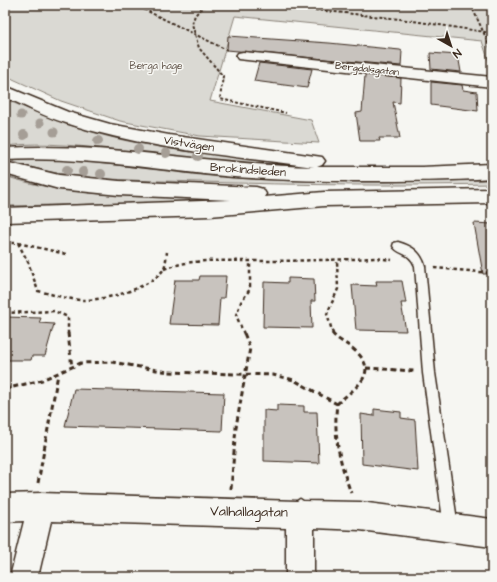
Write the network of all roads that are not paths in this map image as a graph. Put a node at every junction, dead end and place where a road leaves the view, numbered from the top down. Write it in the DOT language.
graph roads {
  1 [pos="242,56"];
  2 [pos="492,82"];
  3 [pos="5,91"];
  4 [pos="5,154"];
  5 [pos="5,168"];
  6 [pos="492,172"];
  7 [pos="380,174"];
  8 [pos="492,196"];
  9 [pos="324,199"];
  10 [pos="5,215"];
  11 [pos="398,246"];
  12 [pos="25,507"];
  13 [pos="300,513"];
  14 [pos="451,527"];
  15 [pos="492,533"];
  16 [pos="24,577"];
  17 [pos="300,577"];
  1 -- 2 [label="street, Bergdalsgatan"];
  3 -- 7 [label="main road, Vistvägen"];
  4 -- 7 [label="main road, Brokindsleden"];
  5 -- 9 [label="main road"];
  6 -- 7 [label="main road, Brokindsleden"];
  8 -- 9 [label="main road"];
  9 -- 10 [label="main road"];
  11 -- 14 [label="lane"];
  12 -- 13 [label="street, Valhallagatan"];
  12 -- 16 [label="street"];
  13 -- 14 [label="street, Valhallagatan"];
  13 -- 17 [label="street"];
  14 -- 15 [label="street, Valhallagatan"];
}
